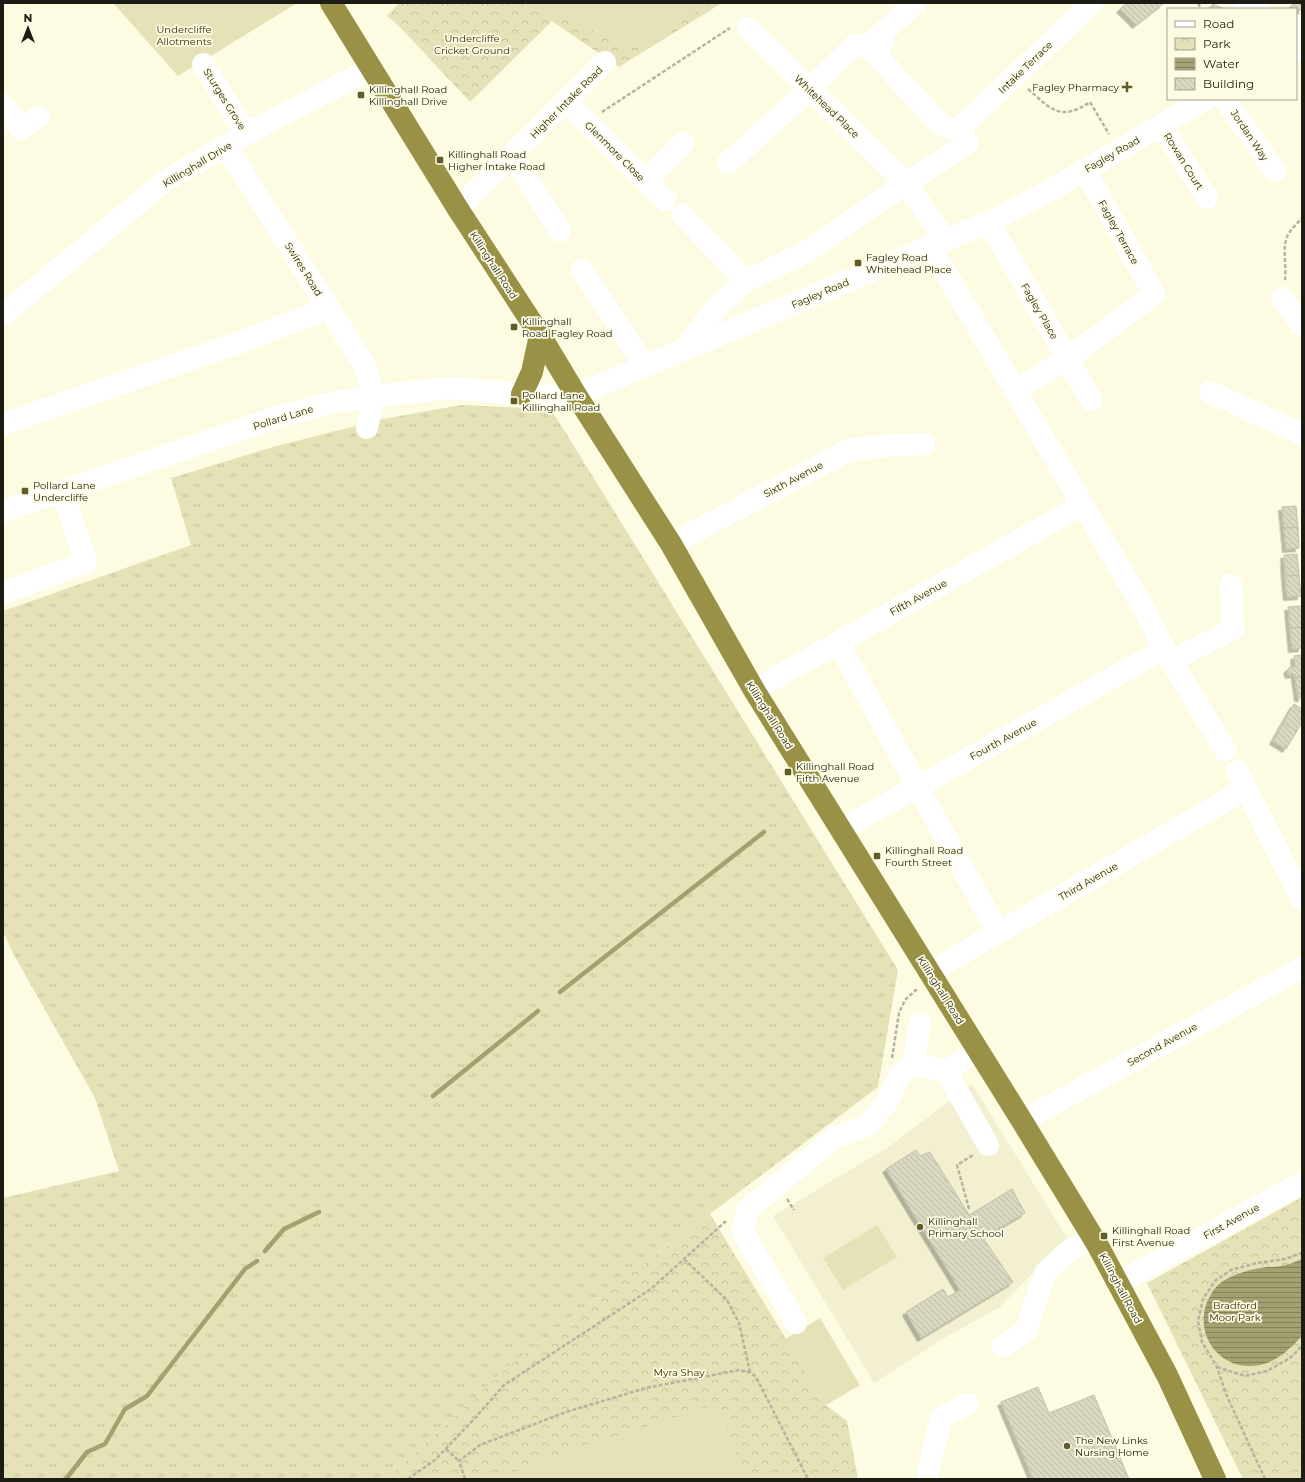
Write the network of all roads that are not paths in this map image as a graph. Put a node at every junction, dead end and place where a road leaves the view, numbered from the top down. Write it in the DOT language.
graph roads {
  1 [pos="331,3"];
  2 [pos="915,3"];
  3 [pos="1092,3"];
  4 [pos="1245,3"];
  5 [pos="1257,8"];
  6 [pos="748,28"];
  7 [pos="876,42"];
  8 [pos="605,62"];
  9 [pos="203,64"];
  10 [pos="370,69"];
  11 [pos="810,89"];
  12 [pos="1204,100"];
  13 [pos="1226,100"];
  14 [pos="566,101"];
  15 [pos="3,105"];
  16 [pos="39,117"];
  17 [pos="1161,125"];
  18 [pos="958,130"];
  19 [pos="246,134"];
  20 [pos="683,143"];
  21 [pos="226,146"];
  22 [pos="512,155"];
  23 [pos="728,163"];
  24 [pos="1085,170"];
  25 [pos="1274,171"];
  26 [pos="646,182"];
  27 [pos="906,183"];
  28 [pos="1207,198"];
  29 [pos="664,200"];
  30 [pos="458,209"];
  31 [pos="683,215"];
  32 [pos="988,222"];
  33 [pos="560,231"];
  34 [pos="938,243"];
  35 [pos="582,270"];
  36 [pos="746,281"];
  37 [pos="1282,298"];
  38 [pos="328,307"];
  39 [pos="3,315"];
  40 [pos="1302,325"];
  41 [pos="540,335"];
  42 [pos="684,349"];
  43 [pos="1067,359"];
  44 [pos="645,366"];
  45 [pos="1015,391"];
  46 [pos="1210,392"];
  47 [pos="522,394"];
  48 [pos="576,395"];
  49 [pos="374,396"];
  50 [pos="1091,400"];
  51 [pos="3,424"];
  52 [pos="368,428"];
  53 [pos="1302,434"];
  54 [pos="924,444"];
  55 [pos="62,491"];
  56 [pos="1082,505"];
  57 [pos="4,508"];
  58 [pos="671,544"];
  59 [pos="1231,585"];
  60 [pos="3,593"];
  61 [pos="838,643"];
  62 [pos="1168,655"];
  63 [pos="754,690"];
  64 [pos="1225,750"];
  65 [pos="917,786"];
  66 [pos="842,829"];
  67 [pos="1302,899"];
  68 [pos="998,932"];
  69 [pos="1302,968"];
  70 [pos="931,974"];
  71 [pos="920,1024"];
  72 [pos="978,1050"];
  73 [pos="913,1064"];
  74 [pos="946,1071"];
  75 [pos="1022,1121"];
  76 [pos="988,1145"];
  77 [pos="1302,1182"];
  78 [pos="1092,1237"];
  79 [pos="1118,1283"];
  80 [pos="796,1324"];
  81 [pos="1003,1346"];
  82 [pos="968,1404"];
  83 [pos="928,1479"];
  84 [pos="1215,1479"];
  1 -- 10 [label="highway, Killinghall Road"];
  2 -- 7 [label="street"];
  3 -- 18 [label="street, Intake Terrace"];
  4 -- 5 [label="street"];
  6 -- 11 [label="street, Whitehead Place"];
  7 -- 11 [label="street"];
  7 -- 18 [label="street"];
  8 -- 14 [label="street, Higher Intake Road"];
  9 -- 19 [label="street, Sturges Grove"];
  10 -- 19 [label="street, Killinghall Drive"];
  10 -- 30 [label="highway, Killinghall Road"];
  11 -- 23 [label="street"];
  11 -- 27 [label="street, Whitehead Place"];
  12 -- 17 [label="street, Fagley Road"];
  13 -- 25 [label="street, Jordan Way"];
  14 -- 22 [label="street, Higher Intake Road"];
  14 -- 26 [label="street, Glenmore Close"];
  15 -- 16 [label="street"];
  17 -- 24 [label="street, Fagley Road"];
  17 -- 28 [label="street, Rowan Court"];
  18 -- 27 [label="street"];
  19 -- 21 [label="street, Killinghall Drive"];
  20 -- 26 [label="street"];
  21 -- 38 [label="street, Swires Road"];
  21 -- 39 [label="street, Killinghall Drive"];
  22 -- 30 [label="street, Higher Intake Road"];
  22 -- 33 [label="street"];
  24 -- 32 [label="street, Fagley Road"];
  24 -- 43 [label="street, Fagley Terrace"];
  26 -- 29 [label="street, Glenmore Close"];
  27 -- 34 [label="street, Whitehead Place"];
  27 -- 36 [label="street"];
  30 -- 41 [label="highway, Killinghall Road"];
  31 -- 36 [label="street"];
  32 -- 34 [label="street, Fagley Road"];
  32 -- 43 [label="street, Fagley Place"];
  34 -- 42 [label="street, Fagley Road"];
  34 -- 45 [label="street, Whitehead Place"];
  35 -- 44 [label="street"];
  36 -- 42 [label="street"];
  37 -- 40 [label="street"];
  38 -- 49 [label="street, Swires Road"];
  38 -- 51 [label="street"];
  41 -- 47 [label="highway"];
  41 -- 48 [label="highway, Killinghall Road"];
  42 -- 44 [label="street, Fagley Road"];
  43 -- 45 [label="street"];
  43 -- 50 [label="street, Fagley Place"];
  44 -- 48 [label="street, Fagley Road"];
  45 -- 56 [label="street, Whitehead Place"];
  46 -- 53 [label="street"];
  47 -- 48 [label="street, Pollard Lane"];
  47 -- 49 [label="street, Pollard Lane"];
  48 -- 58 [label="highway, Killinghall Road"];
  49 -- 52 [label="street"];
  49 -- 55 [label="street, Pollard Lane"];
  54 -- 58 [label="street, Sixth Avenue"];
  55 -- 57 [label="street, Pollard Lane"];
  55 -- 60 [label="street"];
  56 -- 61 [label="street, Fifth Avenue"];
  56 -- 62 [label="street, Whitehead Place"];
  58 -- 63 [label="highway, Killinghall Road"];
  59 -- 62 [label="street, Fourth Avenue"];
  61 -- 63 [label="street, Fifth Avenue"];
  61 -- 65 [label="street"];
  62 -- 64 [label="street, Whitehead Place"];
  62 -- 65 [label="street, Fourth Avenue"];
  63 -- 66 [label="highway, Killinghall Road"];
  65 -- 66 [label="street, Fourth Avenue"];
  65 -- 68 [label="street"];
  66 -- 70 [label="highway, Killinghall Road"];
  67 -- 68 [label="street, Third Avenue"];
  68 -- 70 [label="street, Third Avenue"];
  69 -- 75 [label="street, Second Avenue"];
  70 -- 72 [label="highway, Killinghall Road"];
  71 -- 73 [label="street"];
  72 -- 74 [label="street"];
  72 -- 75 [label="highway, Killinghall Road"];
  73 -- 74 [label="street"];
  73 -- 80 [label="street"];
  74 -- 76 [label="street"];
  75 -- 78 [label="highway, Killinghall Road"];
  77 -- 79 [label="street, First Avenue"];
  78 -- 79 [label="highway, Killinghall Road"];
  78 -- 81 [label="street"];
  79 -- 84 [label="highway, Killinghall Road"];
  82 -- 83 [label="street"];
}
